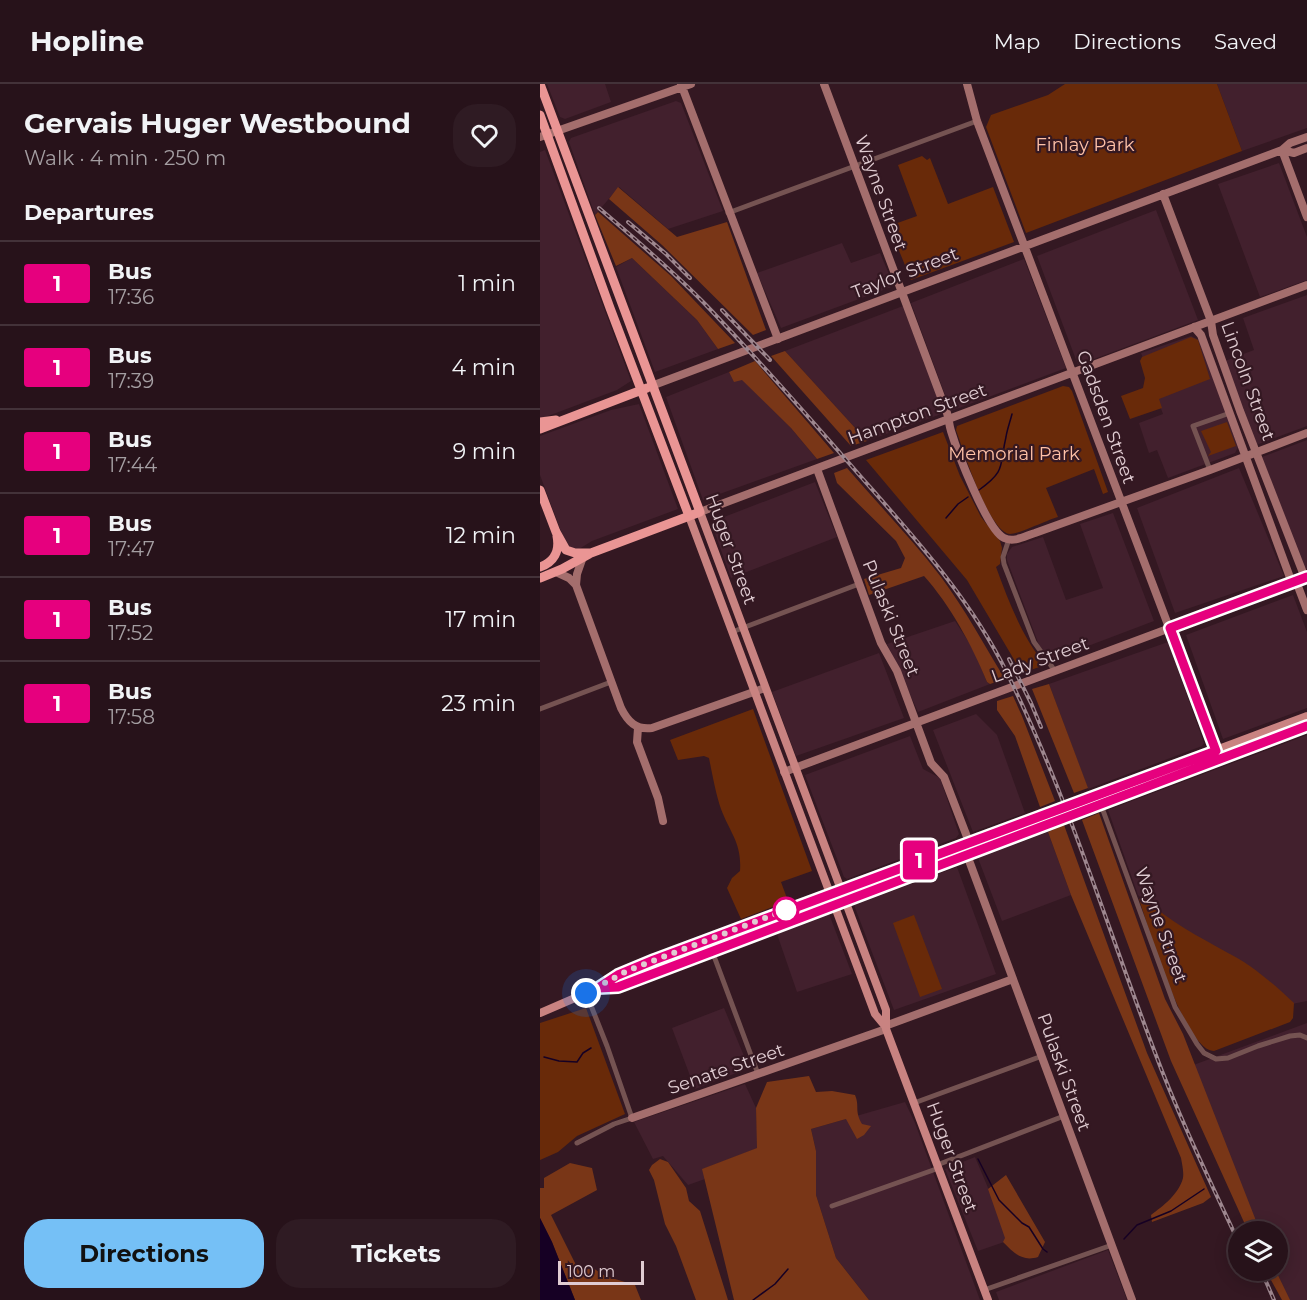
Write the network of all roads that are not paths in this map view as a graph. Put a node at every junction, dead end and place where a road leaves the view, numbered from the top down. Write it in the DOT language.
graph roads {
  1 [pos="540,84"];
  2 [pos="691,84"];
  3 [pos="824,84"];
  4 [pos="967,84"];
  5 [pos="681,86"];
  6 [pos="540,115"];
  7 [pos="977,121"];
  8 [pos="558,131"];
  9 [pos="544,136"];
  10 [pos="1307,136"];
  11 [pos="1307,148"];
  12 [pos="1282,150"];
  13 [pos="855,167"];
  14 [pos="1163,194"];
  15 [pos="728,213"];
  16 [pos="1307,217"];
  17 [pos="1025,245"];
  18 [pos="1307,285"];
  19 [pos="902,293"];
  20 [pos="1211,321"];
  21 [pos="1194,327"];
  22 [pos="778,339"];
  23 [pos="1074,373"];
  24 [pos="654,385"];
  25 [pos="642,390"];
  26 [pos="1230,413"];
  27 [pos="565,419"];
  28 [pos="950,420"];
  29 [pos="540,422"];
  30 [pos="540,429"];
  31 [pos="1307,433"];
  32 [pos="1257,452"];
  33 [pos="1246,456"];
  34 [pos="817,469"];
  35 [pos="1210,470"];
  36 [pos="540,490"];
  37 [pos="1122,502"];
  38 [pos="700,512"];
  39 [pos="689,516"];
  40 [pos="556,532"];
  41 [pos="1009,539"];
  42 [pos="587,555"];
  43 [pos="540,567"];
  44 [pos="556,572"];
  45 [pos="540,578"];
  46 [pos="1300,580"];
  47 [pos="859,584"];
  48 [pos="576,585"];
  49 [pos="1307,610"];
  50 [pos="743,628"];
  51 [pos="1170,628"];
  52 [pos="731,632"];
  53 [pos="1055,671"];
  54 [pos="611,682"];
  55 [pos="765,688"];
  56 [pos="753,692"];
  57 [pos="540,709"];
  58 [pos="1307,716"];
  59 [pos="916,722"];
  60 [pos="1307,726"];
  61 [pos="638,728"];
  62 [pos="1218,755"];
  63 [pos="796,768"];
  64 [pos="784,772"];
  65 [pos="1094,796"];
  66 [pos="1097,806"];
  67 [pos="663,821"];
  68 [pos="990,834"];
  69 [pos="969,842"];
  70 [pos="967,855"];
  71 [pos="842,889"];
  72 [pos="830,894"];
  73 [pos="846,900"];
  74 [pos="833,904"];
  75 [pos="708,940"];
  76 [pos="712,951"];
  77 [pos="1013,979"];
  78 [pos="598,988"];
  79 [pos="586,993"];
  80 [pos="540,1013"];
  81 [pos="886,1027"];
  82 [pos="1307,1038"];
  83 [pos="1042,1056"];
  84 [pos="758,1074"];
  85 [pos="914,1102"];
  86 [pos="1064,1116"];
  87 [pos="632,1118"];
  88 [pos="577,1143"];
  89 [pos="938,1167"];
  90 [pos="832,1206"];
  91 [pos="1112,1245"];
  92 [pos="984,1290"];
  93 [pos="988,1300"];
  94 [pos="1132,1300"];
  1 -- 8 [label="highway, Huger Street"];
  2 -- 5 [label="street"];
  3 -- 13 [label="street, Wayne Street"];
  4 -- 7 [label="street, Gadsden Street"];
  5 -- 8 [label="street"];
  5 -- 15 [label="street"];
  6 -- 9 [label="highway, Huger Street"];
  7 -- 13 [label="street"];
  7 -- 17 [label="street, Gadsden Street"];
  8 -- 9 [label="street"];
  8 -- 24 [label="highway, Huger Street"];
  9 -- 25 [label="highway, Huger Street"];
  10 -- 12 [label="street, Taylor Street"];
  11 -- 12 [label="street, Taylor Street"];
  12 -- 14 [label="street, Taylor Street"];
  12 -- 16 [label="street"];
  13 -- 15 [label="street"];
  13 -- 19 [label="street, Wayne Street"];
  14 -- 17 [label="street, Taylor Street"];
  14 -- 20 [label="street, Lincoln Street"];
  15 -- 22 [label="street"];
  17 -- 19 [label="street, Taylor Street"];
  17 -- 23 [label="street, Gadsden Street"];
  18 -- 20 [label="street, Hampton Street"];
  19 -- 22 [label="street, Taylor Street"];
  19 -- 28 [label="street, Wayne Street"];
  20 -- 21 [label="street, Hampton Street"];
  20 -- 32 [label="street, Lincoln Street"];
  21 -- 23 [label="street, Hampton Street"];
  21 -- 26 [label="street, Lincoln Street"];
  22 -- 24 [label="street, Taylor Street"];
  23 -- 28 [label="street, Hampton Street"];
  23 -- 37 [label="street, Gadsden Street"];
  24 -- 25 [label="highway, Taylor Street"];
  24 -- 38 [label="highway, Huger Street"];
  25 -- 27 [label="highway, Taylor Street"];
  25 -- 39 [label="highway, Huger Street"];
  26 -- 33 [label="street, Lincoln Street"];
  26 -- 35 [label="street"];
  27 -- 29 [label="highway"];
  27 -- 30 [label="highway, Taylor Street"];
  28 -- 34 [label="street, Hampton Street"];
  28 -- 41 [label="street, Wayne Street"];
  31 -- 32 [label="street"];
  32 -- 33 [label="street"];
  32 -- 46 [label="street, Lincoln Street"];
  33 -- 35 [label="street"];
  33 -- 46 [label="street, Lincoln Street"];
  34 -- 38 [label="street, Hampton Street"];
  34 -- 47 [label="street, Pulaski Street"];
  35 -- 37 [label="street"];
  36 -- 40 [label="highway"];
  37 -- 41 [label="street"];
  37 -- 51 [label="street, Gadsden Street"];
  38 -- 39 [label="highway, Hampton Street"];
  38 -- 50 [label="main road, Huger Street"];
  39 -- 42 [label="highway, Hampton Street"];
  39 -- 52 [label="main road, Huger Street"];
  40 -- 42 [label="highway"];
  40 -- 43 [label="highway"];
  41 -- 53 [label="street"];
  42 -- 44 [label="highway, Hampton Street"];
  42 -- 48 [label="street"];
  44 -- 45 [label="highway, Hampton Street"];
  44 -- 48 [label="street"];
  46 -- 49 [label="street, Lincoln Street"];
  46 -- 51 [label="street, Lady Street"];
  47 -- 50 [label="street"];
  47 -- 59 [label="street, Pulaski Street"];
  48 -- 54 [label="street"];
  50 -- 52 [label="street"];
  50 -- 55 [label="main road, Huger Street"];
  51 -- 53 [label="street, Lady Street"];
  51 -- 62 [label="street, Gadsden Street"];
  52 -- 56 [label="main road, Huger Street"];
  53 -- 59 [label="street, Lady Street"];
  54 -- 57 [label="street"];
  54 -- 61 [label="street"];
  55 -- 56 [label="street"];
  55 -- 63 [label="main road, Huger Street"];
  56 -- 61 [label="street"];
  56 -- 64 [label="main road, Huger Street"];
  58 -- 62 [label="main road"];
  59 -- 63 [label="street, Lady Street"];
  59 -- 69 [label="street, Pulaski Street"];
  60 -- 62 [label="main road"];
  61 -- 67 [label="street"];
  62 -- 65 [label="main road"];
  62 -- 66 [label="main road"];
  63 -- 64 [label="street, Lady Street"];
  63 -- 71 [label="main road, Huger Street"];
  64 -- 72 [label="main road, Huger Street"];
  65 -- 66 [label="street, Wayne Street"];
  65 -- 68 [label="main road"];
  66 -- 70 [label="main road"];
  66 -- 82 [label="street, Wayne Street"];
  68 -- 69 [label="main road"];
  68 -- 70 [label="main road"];
  69 -- 71 [label="main road"];
  70 -- 73 [label="main road"];
  70 -- 77 [label="street, Pulaski Street"];
  71 -- 72 [label="main road"];
  71 -- 73 [label="main road, Huger Street"];
  72 -- 74 [label="main road, Huger Street"];
  72 -- 75 [label="main road"];
  73 -- 74 [label="main road"];
  73 -- 81 [label="main road, Huger Street"];
  74 -- 76 [label="main road"];
  74 -- 81 [label="main road, Huger Street"];
  75 -- 76 [label="street"];
  75 -- 78 [label="main road"];
  76 -- 78 [label="main road"];
  76 -- 84 [label="street"];
  77 -- 81 [label="street, Senate Street"];
  77 -- 83 [label="street, Pulaski Street"];
  78 -- 79 [label="main road"];
  79 -- 80 [label="main road"];
  79 -- 87 [label="street"];
  81 -- 84 [label="street, Senate Street"];
  81 -- 85 [label="main road, Huger Street"];
  83 -- 85 [label="street"];
  83 -- 86 [label="street, Pulaski Street"];
  84 -- 87 [label="street, Senate Street"];
  85 -- 89 [label="main road, Huger Street"];
  86 -- 89 [label="street"];
  86 -- 91 [label="street, Pulaski Street"];
  87 -- 88 [label="street, Senate Street"];
  89 -- 90 [label="street"];
  89 -- 92 [label="main road, Huger Street"];
  91 -- 92 [label="street"];
  91 -- 94 [label="street, Pulaski Street"];
  92 -- 93 [label="main road, Huger Street"];
}
